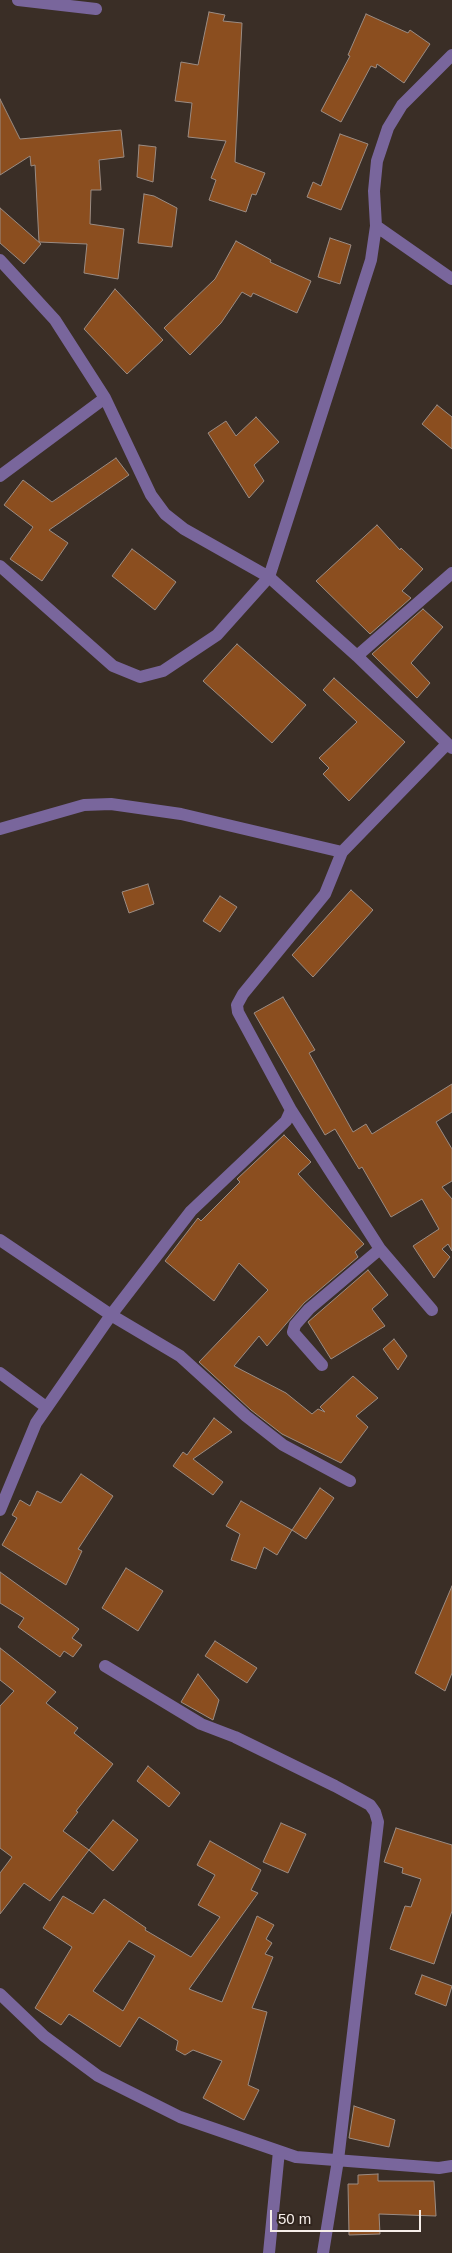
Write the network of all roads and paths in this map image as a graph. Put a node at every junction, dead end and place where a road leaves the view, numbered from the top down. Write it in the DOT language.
graph roads {
  1 [pos="18,0"];
  2 [pos="96,9"];
  3 [pos="452,55"];
  4 [pos="376,226"];
  5 [pos="0,260"];
  6 [pos="452,279"];
  7 [pos="105,398"];
  8 [pos="0,476"];
  9 [pos="0,566"];
  10 [pos="452,573"];
  11 [pos="269,577"];
  12 [pos="357,656"];
  13 [pos="449,746"];
  14 [pos="0,829"];
  15 [pos="342,852"];
  16 [pos="291,1110"];
  17 [pos="0,1240"];
  18 [pos="380,1249"];
  19 [pos="432,1310"];
  20 [pos="111,1315"];
  21 [pos="322,1365"];
  22 [pos="0,1373"];
  23 [pos="46,1407"];
  24 [pos="350,1481"];
  25 [pos="0,1510"];
  26 [pos="104,1666"];
  27 [pos="0,1994"];
  28 [pos="279,2151"];
  29 [pos="338,2160"];
  30 [pos="452,2166"];
  31 [pos="268,2253"];
  32 [pos="323,2253"];
  1 -- 2 [label="street"];
  3 -- 4 [label="street"];
  4 -- 6 [label="street"];
  4 -- 11 [label="street"];
  5 -- 7 [label="street"];
  7 -- 8 [label="street"];
  7 -- 11 [label="street"];
  9 -- 11 [label="street"];
  10 -- 12 [label="street"];
  11 -- 12 [label="street"];
  12 -- 13 [label="street"];
  13 -- 15 [label="street"];
  14 -- 15 [label="street"];
  15 -- 16 [label="street"];
  16 -- 18 [label="street"];
  16 -- 20 [label="street"];
  17 -- 20 [label="street"];
  18 -- 19 [label="street"];
  18 -- 21 [label="street"];
  20 -- 23 [label="street"];
  20 -- 24 [label="street"];
  22 -- 23 [label="street"];
  23 -- 25 [label="street"];
  26 -- 29 [label="street"];
  27 -- 28 [label="street"];
  28 -- 29 [label="street"];
  28 -- 31 [label="street"];
  29 -- 30 [label="street"];
  29 -- 32 [label="street"];
}
